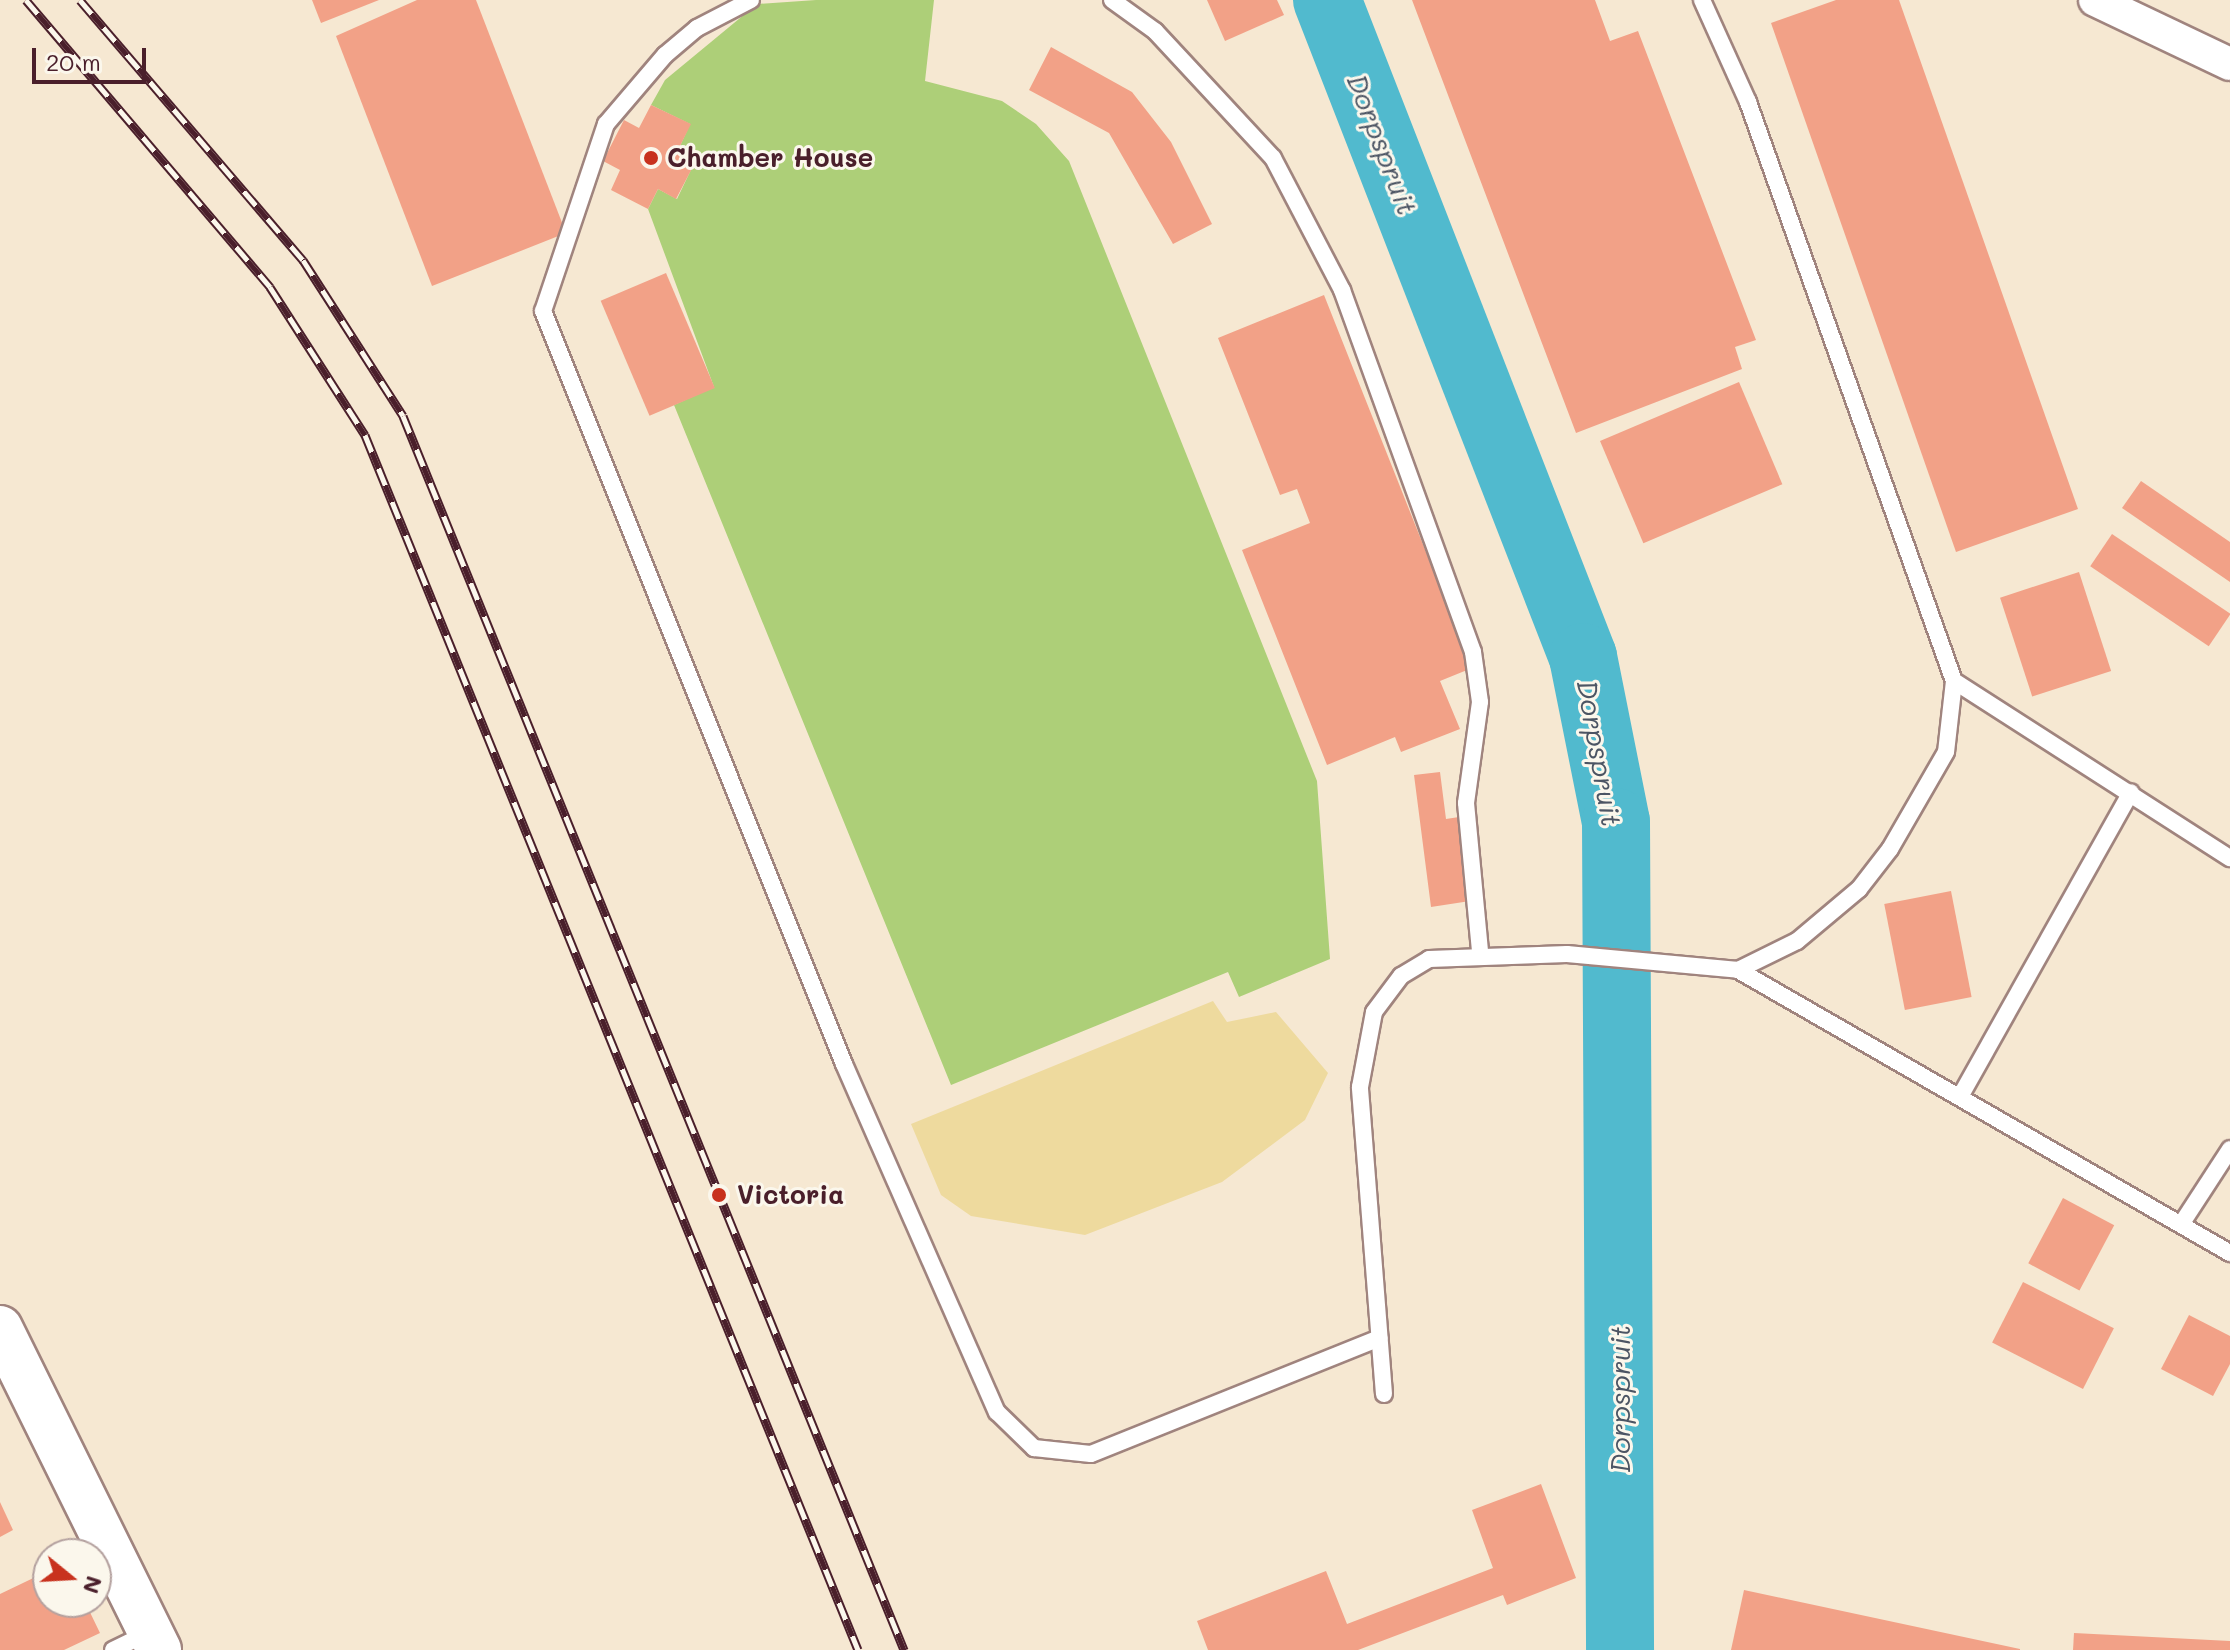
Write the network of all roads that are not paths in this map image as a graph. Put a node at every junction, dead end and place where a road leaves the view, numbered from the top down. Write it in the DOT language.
graph roads {
  1 [pos="751,0"];
  2 [pos="1112,0"];
  3 [pos="1702,0"];
  4 [pos="2095,0"];
  5 [pos="2230,64"];
  6 [pos="1954,681"];
  7 [pos="2131,792"];
  8 [pos="2230,858"];
  9 [pos="1480,951"];
  10 [pos="1738,970"];
  11 [pos="1961,1095"];
  12 [pos="2230,1149"];
  13 [pos="2182,1223"];
  14 [pos="2230,1253"];
  15 [pos="0,1328"];
  16 [pos="1380,1338"];
  17 [pos="1384,1394"];
  18 [pos="141,1644"];
  1 -- 16 [label="lane"];
  2 -- 9 [label="lane"];
  3 -- 6 [label="lane"];
  4 -- 5 [label="street"];
  6 -- 7 [label="lane"];
  6 -- 10 [label="lane"];
  7 -- 8 [label="lane"];
  7 -- 11 [label="lane"];
  9 -- 10 [label="lane"];
  9 -- 16 [label="lane"];
  10 -- 11 [label="lane"];
  11 -- 13 [label="lane"];
  12 -- 13 [label="lane"];
  13 -- 14 [label="lane"];
  15 -- 18 [label="main road"];
  16 -- 17 [label="lane"];
}
